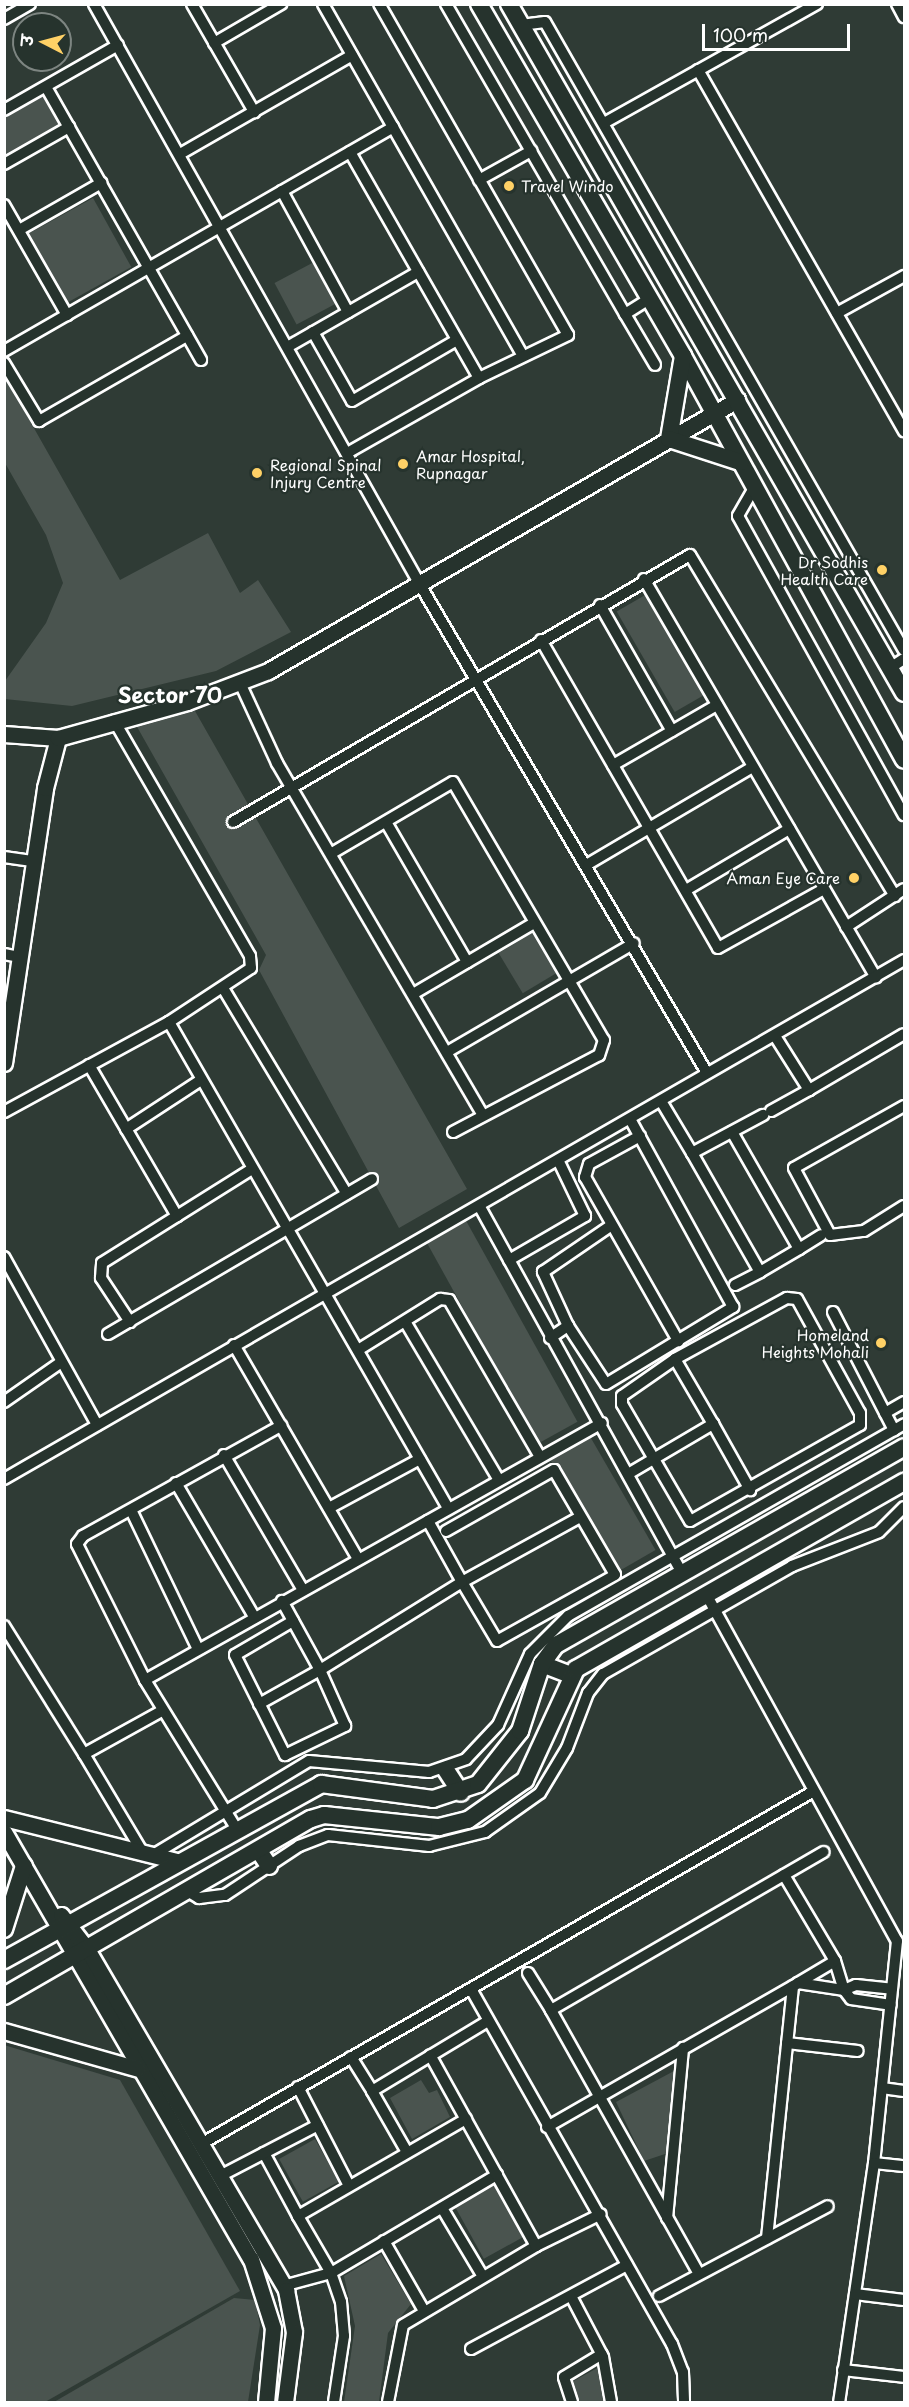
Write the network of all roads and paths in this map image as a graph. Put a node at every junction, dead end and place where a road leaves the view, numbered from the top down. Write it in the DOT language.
graph roads {
  1 [pos="30,4"];
  2 [pos="94,4"];
  3 [pos="192,4"];
  4 [pos="281,4"];
  5 [pos="323,4"];
  6 [pos="379,4"];
  7 [pos="446,4"];
  8 [pos="479,4"];
  9 [pos="509,4"];
  10 [pos="816,4"];
  11 [pos="898,5"];
  12 [pos="904,17"];
  13 [pos="4,19"];
  14 [pos="521,25"];
  15 [pos="214,43"];
  16 [pos="118,45"];
  17 [pos="352,55"];
  18 [pos="698,70"];
  19 [pos="46,87"];
  20 [pos="4,110"];
  21 [pos="254,112"];
  22 [pos="604,123"];
  23 [pos="69,127"];
  24 [pos="393,127"];
  25 [pos="531,151"];
  26 [pos="350,152"];
  27 [pos="180,154"];
  28 [pos="4,164"];
  29 [pos="479,180"];
  30 [pos="100,183"];
  31 [pos="282,191"];
  32 [pos="4,206"];
  33 [pos="221,226"];
  34 [pos="19,230"];
  35 [pos="149,268"];
  36 [pos="418,272"];
  37 [pos="904,276"];
  38 [pos="650,299"];
  39 [pos="348,312"];
  40 [pos="837,313"];
  41 [pos="625,314"];
  42 [pos="67,315"];
  43 [pos="313,332"];
  44 [pos="187,336"];
  45 [pos="458,340"];
  46 [pos="289,346"];
  47 [pos="4,351"];
  48 [pos="522,355"];
  49 [pos="683,356"];
  50 [pos="201,360"];
  51 [pos="4,363"];
  52 [pos="655,365"];
  53 [pos="479,378"];
  54 [pos="737,400"];
  55 [pos="714,413"];
  56 [pos="904,431"];
  57 [pos="669,439"];
  58 [pos="349,452"];
  59 [pos="740,462"];
  60 [pos="754,488"];
  61 [pos="644,579"];
  62 [pos="419,584"];
  63 [pos="600,605"];
  64 [pos="541,640"];
  65 [pos="904,650"];
  66 [pos="898,664"];
  67 [pos="477,681"];
  68 [pos="240,684"];
  69 [pos="904,693"];
  70 [pos="717,705"];
  71 [pos="114,720"];
  72 [pos="672,730"];
  73 [pos="4,734"];
  74 [pos="58,738"];
  75 [pos="904,759"];
  76 [pos="613,765"];
  77 [pos="753,767"];
  78 [pos="292,785"];
  79 [pos="904,815"];
  80 [pos="233,822"];
  81 [pos="386,822"];
  82 [pos="650,827"];
  83 [pos="789,829"];
  84 [pos="332,853"];
  85 [pos="4,857"];
  86 [pos="34,861"];
  87 [pos="588,864"];
  88 [pos="824,889"];
  89 [pos="686,890"];
  90 [pos="900,893"];
  91 [pos="534,923"];
  92 [pos="846,927"];
  93 [pos="633,943"];
  94 [pos="12,955"];
  95 [pos="904,960"];
  96 [pos="467,962"];
  97 [pos="876,977"];
  98 [pos="568,981"];
  99 [pos="223,988"];
  100 [pos="413,994"];
  101 [pos="8,1004"];
  102 [pos="169,1022"];
  103 [pos="904,1034"];
  104 [pos="775,1036"];
  105 [pos="447,1052"];
  106 [pos="5,1057"];
  107 [pos="4,1063"];
  108 [pos="88,1065"];
  109 [pos="707,1073"];
  110 [pos="201,1080"];
  111 [pos="809,1090"];
  112 [pos="661,1101"];
  113 [pos="904,1106"];
  114 [pos="4,1112"];
  115 [pos="483,1114"];
  116 [pos="630,1119"];
  117 [pos="126,1129"];
  118 [pos="453,1132"];
  119 [pos="732,1132"];
  120 [pos="640,1136"];
  121 [pos="692,1153"];
  122 [pos="559,1162"];
  123 [pos="252,1168"];
  124 [pos="372,1179"];
  125 [pos="347,1194"];
  126 [pos="904,1206"];
  127 [pos="481,1209"];
  128 [pos="177,1216"];
  129 [pos="612,1225"];
  130 [pos="287,1229"];
  131 [pos="821,1235"];
  132 [pos="799,1249"];
  133 [pos="4,1257"];
  134 [pos="508,1260"];
  135 [pos="760,1272"];
  136 [pos="735,1285"];
  137 [pos="324,1292"];
  138 [pos="833,1312"];
  139 [pos="130,1322"];
  140 [pos="406,1323"];
  141 [pos="568,1326"];
  142 [pos="108,1334"];
  143 [pos="550,1338"];
  144 [pos="678,1341"];
  145 [pos="234,1345"];
  146 [pos="358,1350"];
  147 [pos="675,1359"];
  148 [pos="60,1363"];
  149 [pos="4,1402"];
  150 [pos="903,1407"];
  151 [pos="885,1413"];
  152 [pos="602,1423"];
  153 [pos="712,1424"];
  154 [pos="904,1424"];
  155 [pos="97,1425"];
  156 [pos="280,1426"];
  157 [pos="894,1430"];
  158 [pos="904,1448"];
  159 [pos="224,1455"];
  160 [pos="540,1457"];
  161 [pos="420,1458"];
  162 [pos="654,1460"];
  163 [pos="628,1474"];
  164 [pos="4,1479"];
  165 [pos="499,1480"];
  166 [pos="904,1482"];
  167 [pos="176,1483"];
  168 [pos="750,1490"];
  169 [pos="904,1507"];
  170 [pos="329,1508"];
  171 [pos="448,1508"];
  172 [pos="131,1509"];
  173 [pos="580,1517"];
  174 [pos="428,1521"];
  175 [pos="446,1531"];
  176 [pos="357,1557"];
  177 [pos="671,1557"];
  178 [pos="682,1575"];
  179 [pos="462,1582"];
  180 [pos="303,1590"];
  181 [pos="706,1594"];
  182 [pos="282,1601"];
  183 [pos="715,1611"];
  184 [pos="255,1618"];
  185 [pos="293,1621"];
  186 [pos="4,1626"];
  187 [pos="198,1648"];
  188 [pos="542,1664"];
  189 [pos="320,1670"];
  190 [pos="570,1675"];
  191 [pos="145,1680"];
  192 [pos="260,1704"];
  193 [pos="162,1711"];
  194 [pos="84,1754"];
  195 [pos="447,1770"];
  196 [pos="814,1791"];
  197 [pos="460,1793"];
  198 [pos="225,1811"];
  199 [pos="4,1818"];
  200 [pos="236,1828"];
  201 [pos="4,1832"];
  202 [pos="259,1851"];
  203 [pos="824,1852"];
  204 [pos="148,1854"];
  205 [pos="180,1862"];
  206 [pos="24,1866"];
  207 [pos="269,1866"];
  208 [pos="784,1875"];
  209 [pos="189,1892"];
  210 [pos="61,1923"];
  211 [pos="4,1929"];
  212 [pos="81,1952"];
  213 [pos="4,1960"];
  214 [pos="835,1961"];
  215 [pos="528,1973"];
  216 [pos="796,1985"];
  217 [pos="471,1989"];
  218 [pos="892,1989"];
  219 [pos="844,1990"];
  220 [pos="4,1996"];
  221 [pos="891,2005"];
  222 [pos="551,2010"];
  223 [pos="488,2021"];
  224 [pos="4,2031"];
  225 [pos="787,2043"];
  226 [pos="683,2048"];
  227 [pos="858,2051"];
  228 [pos="430,2055"];
  229 [pos="351,2057"];
  230 [pos="138,2069"];
  231 [pos="298,2087"];
  232 [pos="882,2088"];
  233 [pos="372,2091"];
  234 [pos="904,2091"];
  235 [pos="598,2097"];
  236 [pos="466,2119"];
  237 [pos="318,2125"];
  238 [pos="547,2127"];
  239 [pos="201,2144"];
  240 [pos="407,2152"];
  241 [pos="264,2153"];
  242 [pos="874,2163"];
  243 [pos="904,2166"];
  244 [pos="497,2175"];
  245 [pos="220,2176"];
  246 [pos="350,2186"];
  247 [pos="828,2206"];
  248 [pos="441,2208"];
  249 [pos="601,2214"];
  250 [pos="298,2216"];
  251 [pos="667,2218"];
  252 [pos="767,2238"];
  253 [pos="384,2241"];
  254 [pos="536,2246"];
  255 [pos="627,2265"];
  256 [pos="331,2273"];
  257 [pos="699,2274"];
  258 [pos="482,2275"];
  259 [pos="284,2286"];
  260 [pos="855,2294"];
  261 [pos="659,2296"];
  262 [pos="572,2298"];
  263 [pos="904,2300"];
  264 [pos="423,2309"];
  265 [pos="471,2349"];
  266 [pos="602,2354"];
  267 [pos="843,2370"];
  268 [pos="904,2378"];
  269 [pos="266,2403"];
  270 [pos="285,2403"];
  271 [pos="334,2403"];
  272 [pos="388,2403"];
  273 [pos="572,2403"];
  274 [pos="611,2403"];
  275 [pos="684,2403"];
  276 [pos="838,2403"];
  1 -- 13 [label="street"];
  2 -- 16 [label="street"];
  3 -- 15 [label="street"];
  4 -- 15 [label="street"];
  5 -- 17 [label="street"];
  6 -- 29 [label="street"];
  7 -- 25 [label="street"];
  8 -- 38 [label="main road"];
  9 -- 14 [label="main road"];
  10 -- 18 [label="street"];
  11 -- 12 [label="street"];
  14 -- 22 [label="street"];
  14 -- 54 [label="main road"];
  15 -- 21 [label="street"];
  16 -- 19 [label="street"];
  16 -- 27 [label="street"];
  17 -- 21 [label="street"];
  17 -- 24 [label="street"];
  18 -- 22 [label="street"];
  18 -- 40 [label="street"];
  19 -- 20 [label="street"];
  19 -- 23 [label="street"];
  21 -- 27 [label="street"];
  22 -- 65 [label="street"];
  23 -- 28 [label="street"];
  23 -- 30 [label="street"];
  24 -- 26 [label="street"];
  24 -- 48 [label="street"];
  25 -- 29 [label="street"];
  25 -- 41 [label="street"];
  26 -- 31 [label="street"];
  26 -- 36 [label="street"];
  27 -- 33 [label="street"];
  29 -- 48 [label="street"];
  30 -- 34 [label="street"];
  30 -- 35 [label="street"];
  31 -- 33 [label="street"];
  31 -- 39 [label="street"];
  32 -- 34 [label="street"];
  33 -- 35 [label="street"];
  33 -- 46 [label="street"];
  34 -- 42 [label="street"];
  35 -- 42 [label="street"];
  35 -- 44 [label="street"];
  36 -- 39 [label="street"];
  36 -- 45 [label="street"];
  37 -- 40 [label="street"];
  38 -- 41 [label="street"];
  38 -- 49 [label="main road"];
  39 -- 43 [label="street"];
  40 -- 56 [label="street"];
  41 -- 52 [label="street"];
  42 -- 47 [label="street"];
  43 -- 45 [label="street"];
  43 -- 46 [label="street"];
  44 -- 50 [label="street"];
  44 -- 51 [label="street"];
  45 -- 53 [label="street"];
  46 -- 58 [label="street"];
  48 -- 53 [label="street"];
  49 -- 55 [label="main road"];
  49 -- 57 [label="main road"];
  53 -- 58 [label="street"];
  54 -- 55 [label="street"];
  54 -- 66 [label="main road"];
  55 -- 57 [label="street"];
  55 -- 59 [label="main road"];
  57 -- 59 [label="main road"];
  57 -- 62 [label="street"];
  58 -- 62 [label="street"];
  59 -- 60 [label="main road"];
  60 -- 75 [label="main road"];
  60 -- 79 [label="street"];
  61 -- 63 [label="street"];
  61 -- 70 [label="street"];
  61 -- 90 [label="street"];
  62 -- 67 [label="street"];
  62 -- 68 [label="street"];
  63 -- 64 [label="street"];
  63 -- 72 [label="street"];
  64 -- 67 [label="street"];
  64 -- 76 [label="street"];
  66 -- 69 [label="main road"];
  67 -- 78 [label="street"];
  67 -- 87 [label="street"];
  68 -- 71 [label="street"];
  68 -- 78 [label="street"];
  70 -- 72 [label="street"];
  70 -- 77 [label="street"];
  71 -- 74 [label="street"];
  71 -- 99 [label="street"];
  72 -- 76 [label="street"];
  73 -- 74 [label="street"];
  74 -- 86 [label="street"];
  76 -- 82 [label="street"];
  77 -- 82 [label="street"];
  77 -- 83 [label="street"];
  78 -- 80 [label="street"];
  78 -- 84 [label="street"];
  81 -- 84 [label="street"];
  81 -- 91 [label="street"];
  81 -- 96 [label="street"];
  82 -- 87 [label="street"];
  82 -- 89 [label="street"];
  83 -- 88 [label="street"];
  83 -- 89 [label="street"];
  84 -- 100 [label="street"];
  85 -- 86 [label="street"];
  86 -- 94 [label="street"];
  87 -- 93 [label="street"];
  88 -- 89 [label="street"];
  88 -- 92 [label="street"];
  90 -- 92 [label="street"];
  91 -- 96 [label="street"];
  91 -- 98 [label="street"];
  92 -- 97 [label="street"];
  93 -- 98 [label="street"];
  93 -- 109 [label="street"];
  94 -- 101 [label="street"];
  95 -- 97 [label="street"];
  96 -- 100 [label="street"];
  97 -- 104 [label="street"];
  98 -- 105 [label="street"];
  98 -- 115 [label="street"];
  99 -- 102 [label="street"];
  99 -- 125 [label="street"];
  100 -- 105 [label="street"];
  101 -- 106 [label="street"];
  102 -- 108 [label="street"];
  102 -- 110 [label="street"];
  103 -- 111 [label="street"];
  104 -- 109 [label="street"];
  104 -- 111 [label="street"];
  105 -- 115 [label="street"];
  106 -- 107 [label="street"];
  108 -- 114 [label="street"];
  108 -- 117 [label="street"];
  109 -- 112 [label="street"];
  110 -- 117 [label="street"];
  110 -- 123 [label="street"];
  111 -- 119 [label="street"];
  112 -- 116 [label="street"];
  112 -- 121 [label="street"];
  113 -- 126 [label="street"];
  115 -- 118 [label="street"];
  116 -- 120 [label="street"];
  116 -- 122 [label="street"];
  117 -- 128 [label="street"];
  119 -- 121 [label="street"];
  119 -- 132 [label="street"];
  120 -- 129 [label="street"];
  120 -- 144 [label="street"];
  121 -- 135 [label="street"];
  122 -- 127 [label="street"];
  122 -- 134 [label="street"];
  123 -- 128 [label="street"];
  123 -- 130 [label="street"];
  124 -- 125 [label="street"];
  125 -- 130 [label="street"];
  127 -- 134 [label="street"];
  127 -- 137 [label="street"];
  128 -- 139 [label="street"];
  129 -- 141 [label="street"];
  129 -- 144 [label="street"];
  130 -- 137 [label="street"];
  130 -- 139 [label="street"];
  131 -- 132 [label="street"];
  132 -- 135 [label="street"];
  133 -- 148 [label="street"];
  134 -- 143 [label="street"];
  135 -- 136 [label="street"];
  137 -- 145 [label="street"];
  137 -- 146 [label="street"];
  138 -- 151 [label="street"];
  139 -- 142 [label="street"];
  140 -- 146 [label="street"];
  140 -- 160 [label="street"];
  140 -- 165 [label="street"];
  141 -- 143 [label="street"];
  141 -- 144 [label="street"];
  143 -- 152 [label="street"];
  145 -- 155 [label="street"];
  145 -- 156 [label="street"];
  146 -- 161 [label="street"];
  147 -- 153 [label="street"];
  147 -- 162 [label="street"];
  147 -- 168 [label="street"];
  148 -- 149 [label="street"];
  148 -- 155 [label="street"];
  150 -- 151 [label="street"];
  151 -- 157 [label="street"];
  152 -- 160 [label="street"];
  152 -- 163 [label="street"];
  153 -- 162 [label="street"];
  153 -- 168 [label="street"];
  154 -- 157 [label="street"];
  155 -- 164 [label="street"];
  156 -- 159 [label="street"];
  156 -- 170 [label="street"];
  157 -- 177 [label="street"];
  158 -- 178 [label="main road"];
  159 -- 167 [label="street"];
  159 -- 180 [label="street"];
  160 -- 165 [label="street"];
  161 -- 170 [label="street"];
  161 -- 171 [label="street"];
  162 -- 163 [label="street"];
  162 -- 168 [label="street"];
  163 -- 177 [label="street"];
  165 -- 171 [label="street"];
  166 -- 181 [label="main road"];
  167 -- 172 [label="street"];
  167 -- 184 [label="street"];
  169 -- 183 [label="street"];
  170 -- 176 [label="street"];
  171 -- 174 [label="street"];
  172 -- 187 [label="street"];
  172 -- 191 [label="street"];
  173 -- 175 [label="street"];
  173 -- 179 [label="street"];
  173 -- 179 [label="street"];
  174 -- 176 [label="street"];
  174 -- 179 [label="street"];
  176 -- 180 [label="street"];
  177 -- 178 [label="street"];
  177 -- 195 [label="street"];
  178 -- 188 [label="main road"];
  179 -- 189 [label="street"];
  180 -- 182 [label="street"];
  181 -- 183 [label="street"];
  181 -- 190 [label="main road"];
  182 -- 184 [label="street"];
  182 -- 185 [label="street"];
  183 -- 196 [label="street"];
  183 -- 207 [label="street"];
  184 -- 187 [label="street"];
  185 -- 189 [label="street"];
  185 -- 192 [label="street"];
  186 -- 194 [label="street"];
  187 -- 191 [label="street"];
  188 -- 190 [label="main road"];
  188 -- 197 [label="main road"];
  189 -- 192 [label="street"];
  189 -- 192 [label="street"];
  190 -- 202 [label="main road"];
  191 -- 193 [label="street"];
  193 -- 194 [label="street"];
  193 -- 198 [label="street"];
  194 -- 204 [label="street"];
  195 -- 197 [label="main road"];
  195 -- 198 [label="street"];
  196 -- 217 [label="street"];
  196 -- 218 [label="street"];
  197 -- 200 [label="main road"];
  198 -- 200 [label="street"];
  198 -- 204 [label="street"];
  199 -- 204 [label="street"];
  200 -- 205 [label="main road"];
  201 -- 206 [label="street"];
  202 -- 207 [label="main road"];
  202 -- 209 [label="main road"];
  203 -- 208 [label="street"];
  204 -- 205 [label="street"];
  205 -- 210 [label="main road"];
  206 -- 210 [label="street"];
  206 -- 211 [label="main road"];
  207 -- 209 [label="street"];
  208 -- 214 [label="street"];
  208 -- 222 [label="street"];
  209 -- 212 [label="main road"];
  210 -- 212 [label="street"];
  210 -- 213 [label="main road"];
  212 -- 220 [label="main road"];
  212 -- 230 [label="street"];
  212 -- 239 [label="street"];
  214 -- 216 [label="street"];
  214 -- 219 [label="street"];
  215 -- 222 [label="street"];
  216 -- 219 [label="street"];
  216 -- 225 [label="street"];
  216 -- 226 [label="street"];
  217 -- 223 [label="street"];
  217 -- 229 [label="street"];
  218 -- 219 [label="street"];
  218 -- 221 [label="street"];
  219 -- 221 [label="street"];
  221 -- 232 [label="street"];
  222 -- 235 [label="street"];
  223 -- 228 [label="street"];
  223 -- 238 [label="street"];
  224 -- 230 [label="street"];
  225 -- 227 [label="street"];
  225 -- 252 [label="street"];
  226 -- 235 [label="street"];
  226 -- 251 [label="street"];
  228 -- 233 [label="street"];
  228 -- 236 [label="street"];
  229 -- 231 [label="street"];
  229 -- 233 [label="street"];
  230 -- 269 [label="street"];
  231 -- 237 [label="street"];
  231 -- 239 [label="street"];
  232 -- 234 [label="street"];
  232 -- 242 [label="street"];
  233 -- 240 [label="street"];
  235 -- 238 [label="street"];
  235 -- 251 [label="street"];
  236 -- 240 [label="street"];
  236 -- 244 [label="street"];
  237 -- 241 [label="street"];
  237 -- 246 [label="street"];
  238 -- 249 [label="street"];
  239 -- 245 [label="street"];
  240 -- 246 [label="street"];
  241 -- 245 [label="street"];
  241 -- 250 [label="street"];
  242 -- 243 [label="street"];
  242 -- 260 [label="street"];
  244 -- 248 [label="street"];
  244 -- 254 [label="street"];
  245 -- 259 [label="street"];
  246 -- 250 [label="street"];
  247 -- 252 [label="street"];
  248 -- 253 [label="street"];
  248 -- 258 [label="street"];
  249 -- 254 [label="street"];
  249 -- 255 [label="street"];
  250 -- 256 [label="street"];
  251 -- 257 [label="street"];
  252 -- 257 [label="street"];
  253 -- 256 [label="street"];
  253 -- 264 [label="street"];
  254 -- 258 [label="street"];
  255 -- 262 [label="street"];
  255 -- 275 [label="street"];
  256 -- 259 [label="street"];
  256 -- 271 [label="street"];
  257 -- 261 [label="street"];
  258 -- 264 [label="street"];
  259 -- 270 [label="street"];
  260 -- 263 [label="street"];
  260 -- 267 [label="street"];
  262 -- 265 [label="street"];
  262 -- 266 [label="street"];
  264 -- 272 [label="street"];
  266 -- 273 [label="street"];
  266 -- 274 [label="street"];
  267 -- 268 [label="street"];
  267 -- 276 [label="street"];
}
